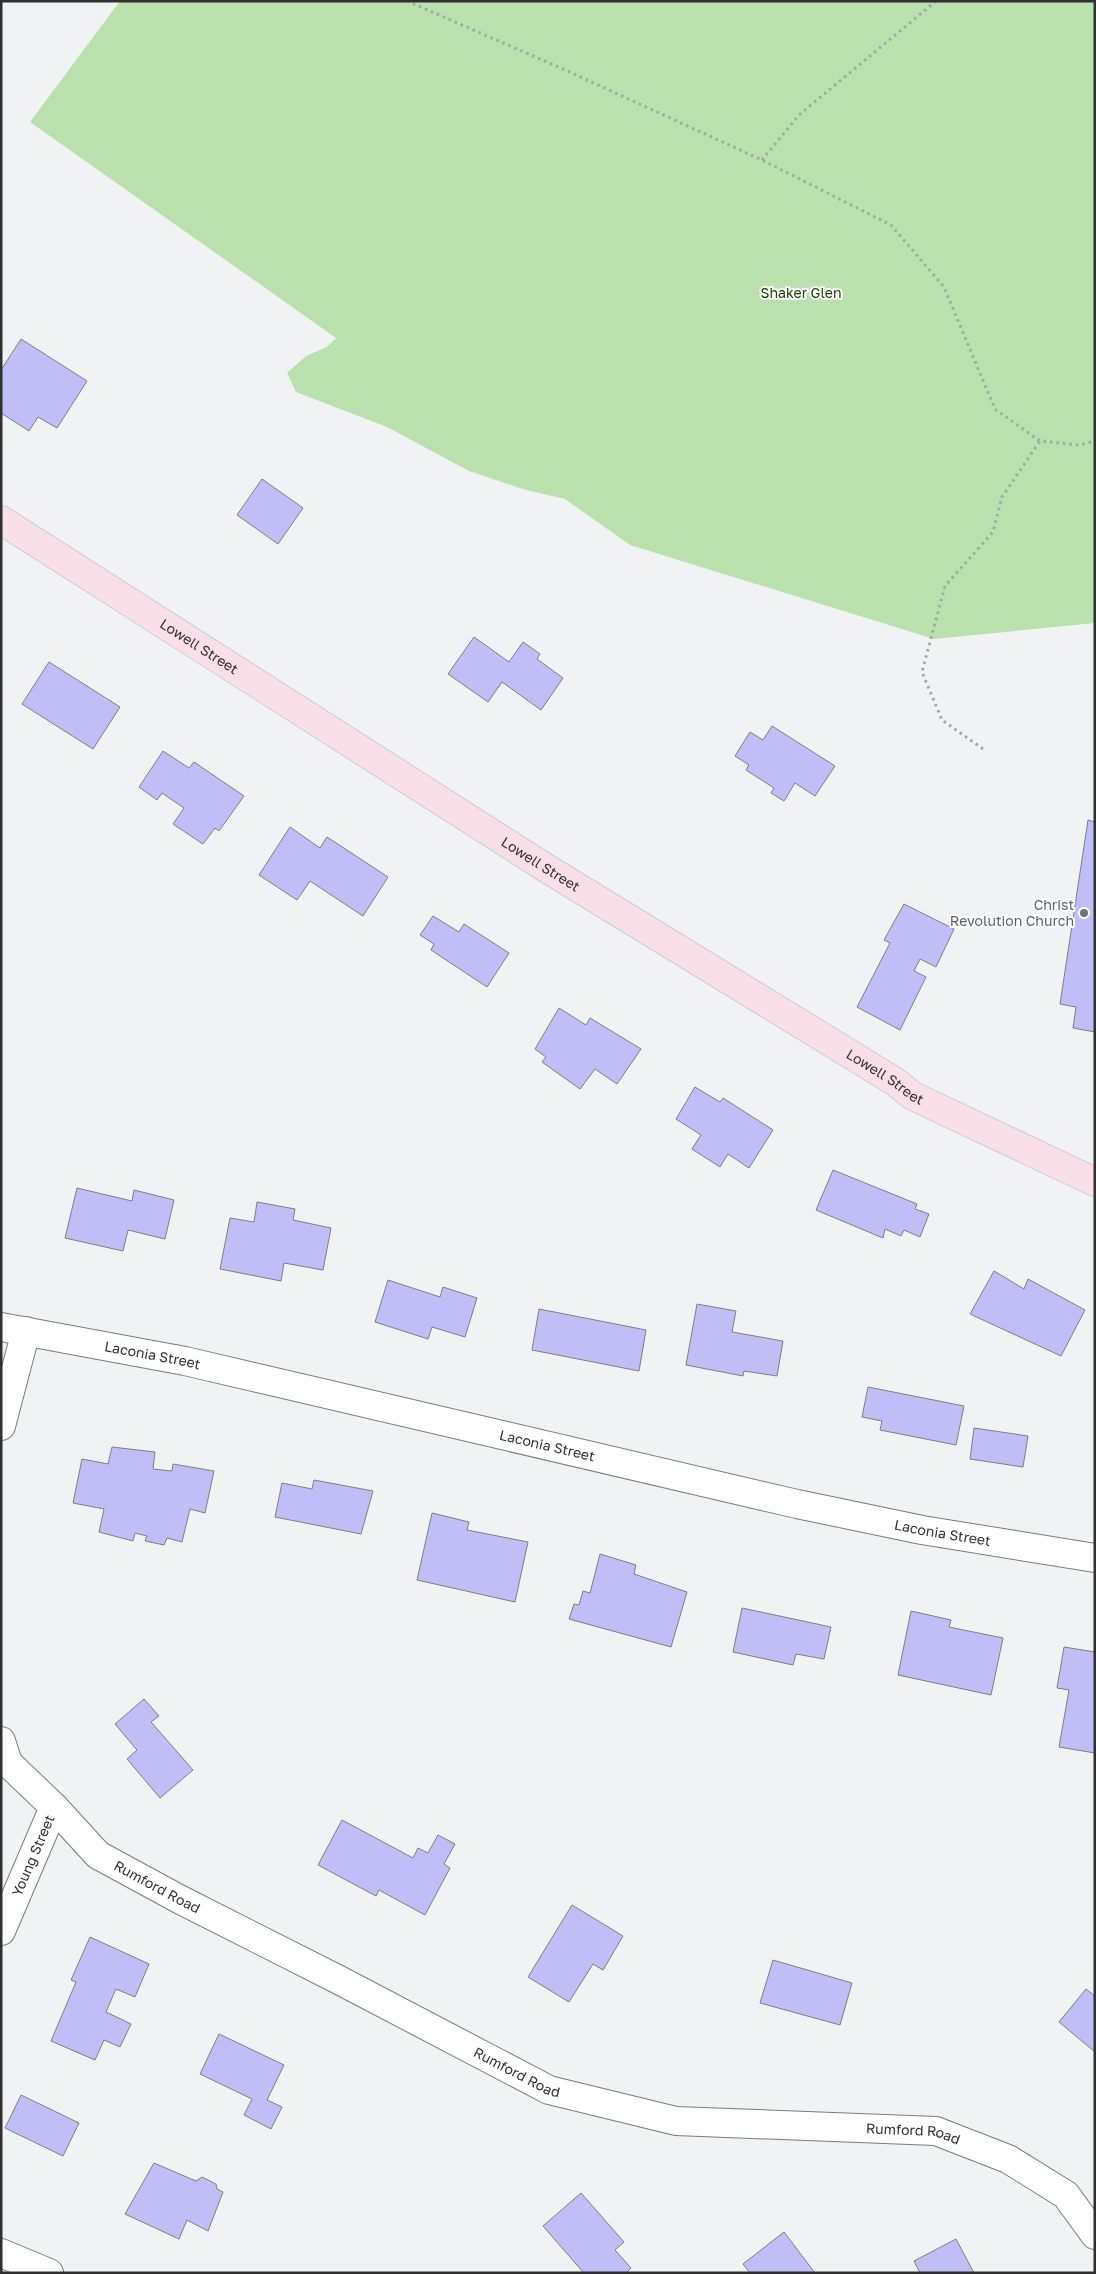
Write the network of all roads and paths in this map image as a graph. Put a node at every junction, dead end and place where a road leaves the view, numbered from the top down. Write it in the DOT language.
graph roads {
  1 [pos="407,1"];
  2 [pos="936,1"];
  3 [pos="762,160"];
  4 [pos="1040,440"];
  5 [pos="1095,441"];
  6 [pos="1,520"];
  7 [pos="982,749"];
  8 [pos="1095,1182"];
  9 [pos="13,1329"];
  10 [pos="1,1426"];
  11 [pos="1095,1558"];
  12 [pos="1,1742"];
  13 [pos="54,1807"];
  14 [pos="1,1931"];
  15 [pos="1095,2235"];
  16 [pos="1,2253"];
  17 [pos="49,2273"];
  1 -- 3 [label="path"];
  2 -- 3 [label="path"];
  3 -- 4 [label="path"];
  4 -- 5 [label="path"];
  4 -- 7 [label="path"];
  6 -- 8 [label="main road, Lowell Street"];
  9 -- 10 [label="street"];
  9 -- 11 [label="street, Laconia Street"];
  12 -- 13 [label="street, Rumford Road"];
  13 -- 14 [label="street, Young Street"];
  13 -- 15 [label="street, Rumford Road"];
  16 -- 17 [label="street"];
}
